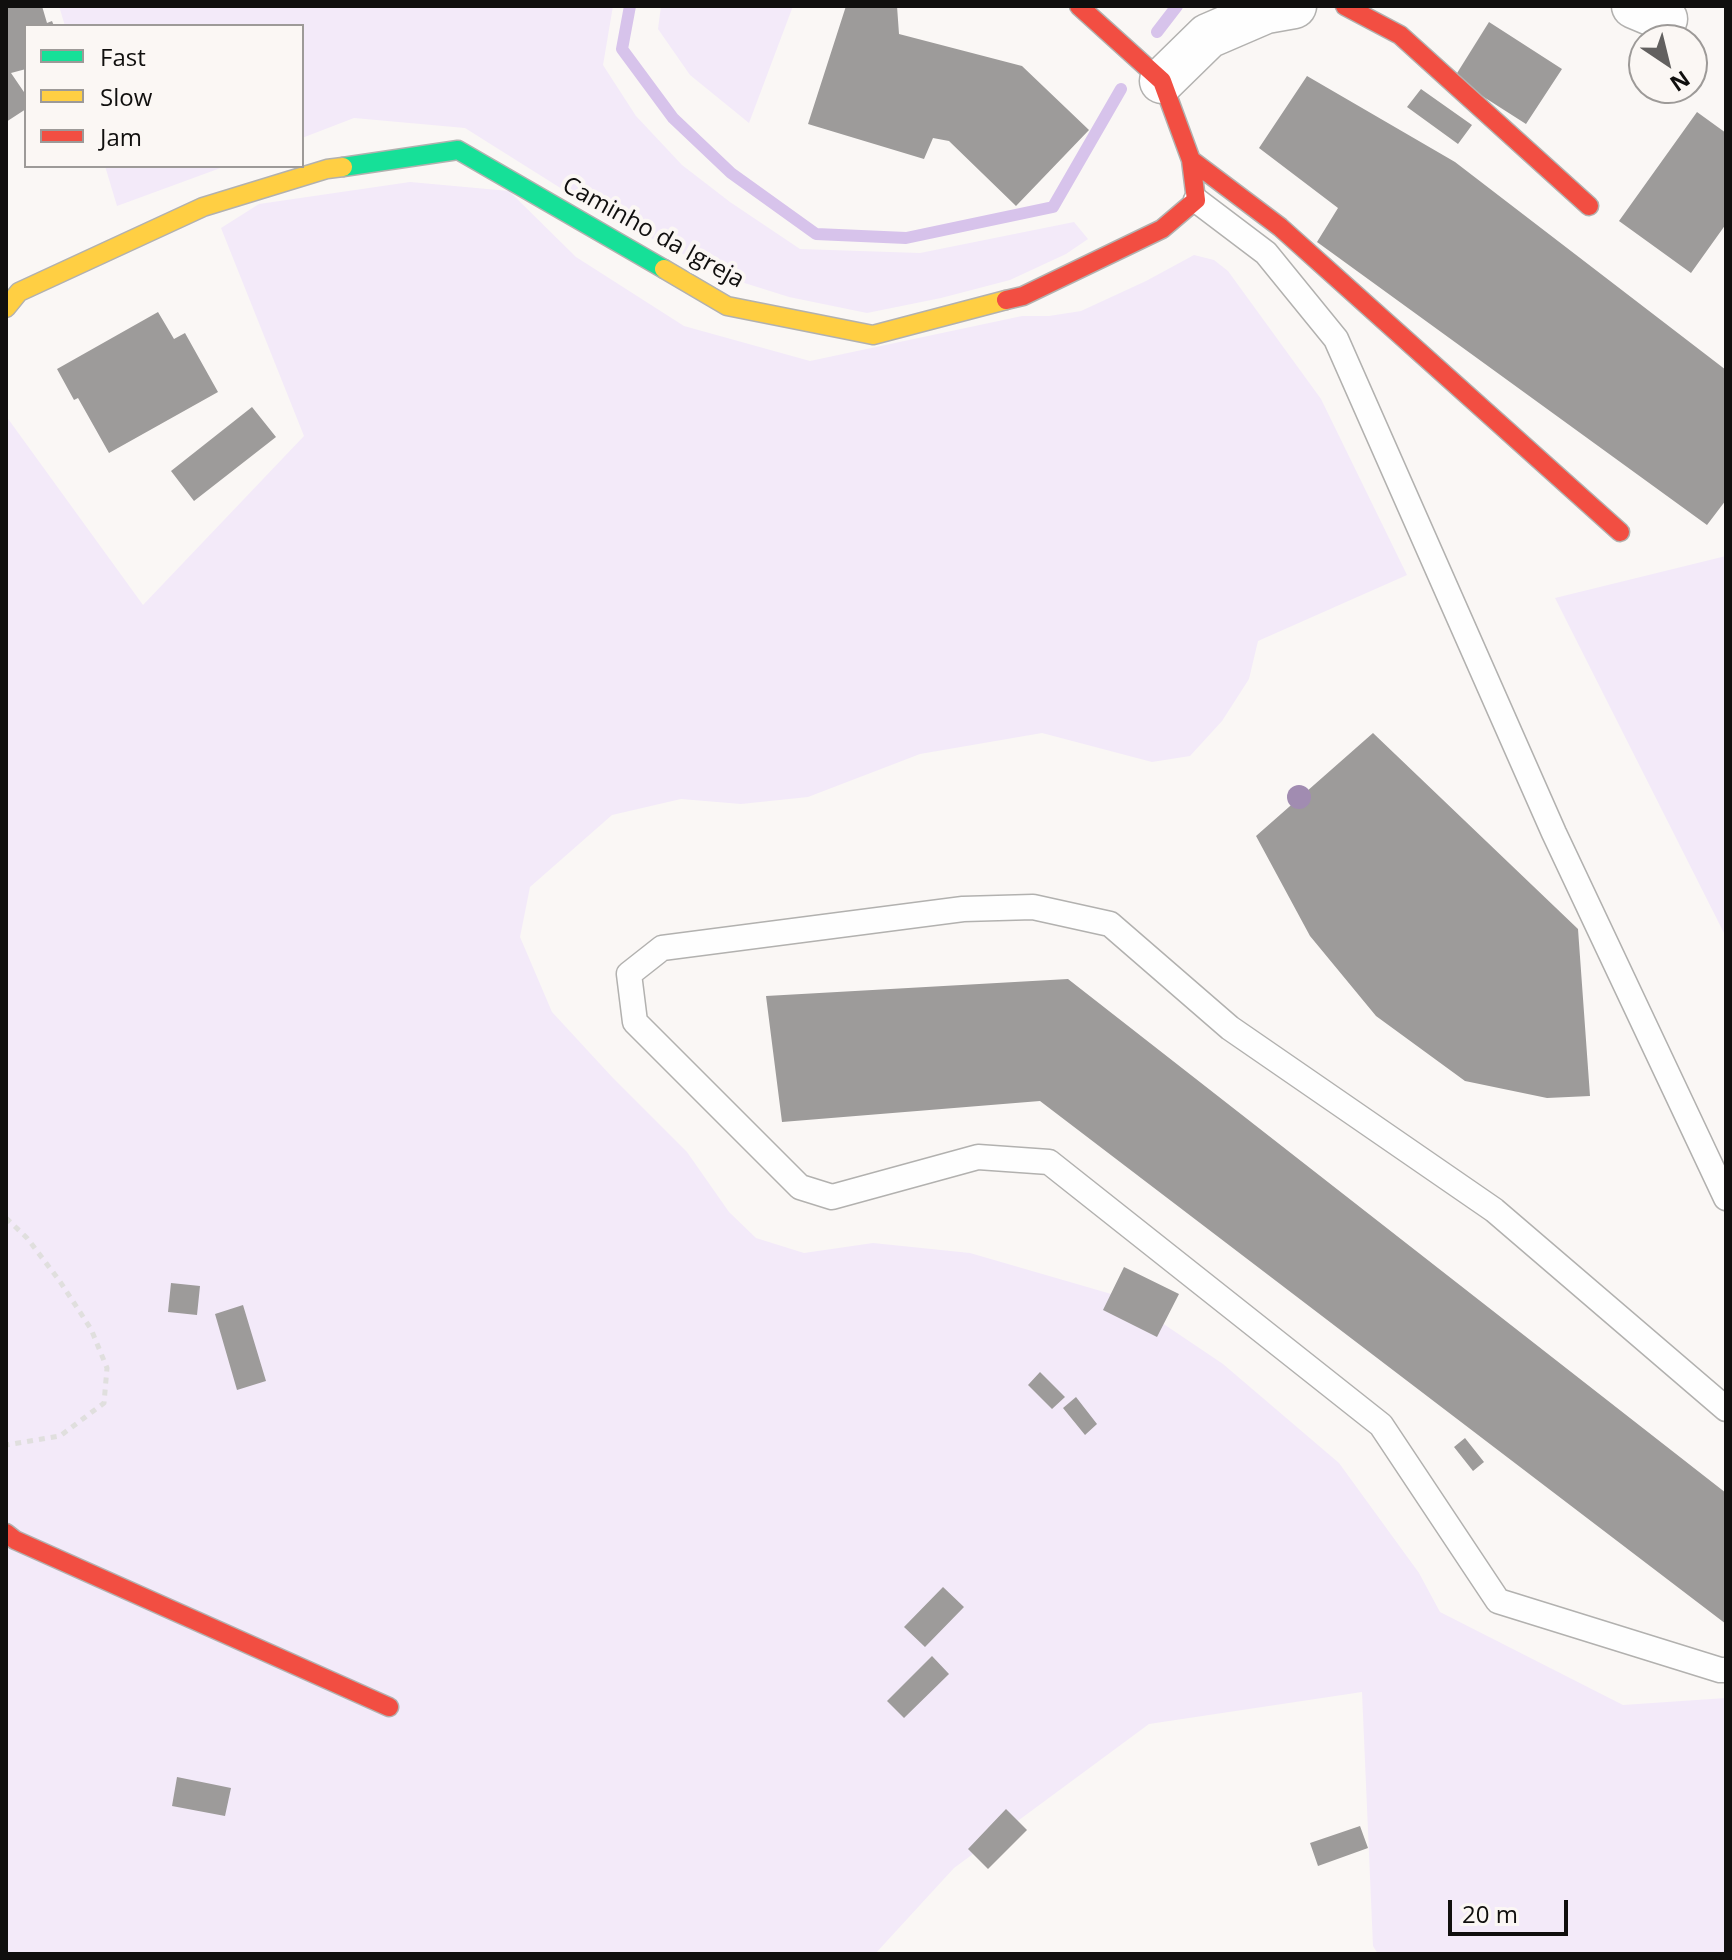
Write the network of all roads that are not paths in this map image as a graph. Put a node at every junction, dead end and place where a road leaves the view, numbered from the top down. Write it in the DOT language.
graph roads {
  1 [pos="1079,6"];
  2 [pos="1202,6"];
  3 [pos="1294,6"];
  4 [pos="1345,6"];
  5 [pos="1155,75"];
  6 [pos="1191,160"];
  7 [pos="1196,200"];
  8 [pos="1589,206"];
  9 [pos="6,308"];
  10 [pos="1620,532"];
  11 [pos="1726,1198"];
  12 [pos="1726,1409"];
  13 [pos="6,1533"];
  14 [pos="1726,1670"];
  15 [pos="389,1707"];
  1 -- 5 [label="street"];
  2 -- 5 [label="street"];
  3 -- 5 [label="street"];
  4 -- 8 [label="street"];
  5 -- 6 [label="street"];
  6 -- 7 [label="street"];
  6 -- 10 [label="street"];
  7 -- 9 [label="street, Caminho da Igreja"];
  7 -- 11 [label="lane"];
  12 -- 14 [label="lane"];
  13 -- 15 [label="street"];
}
